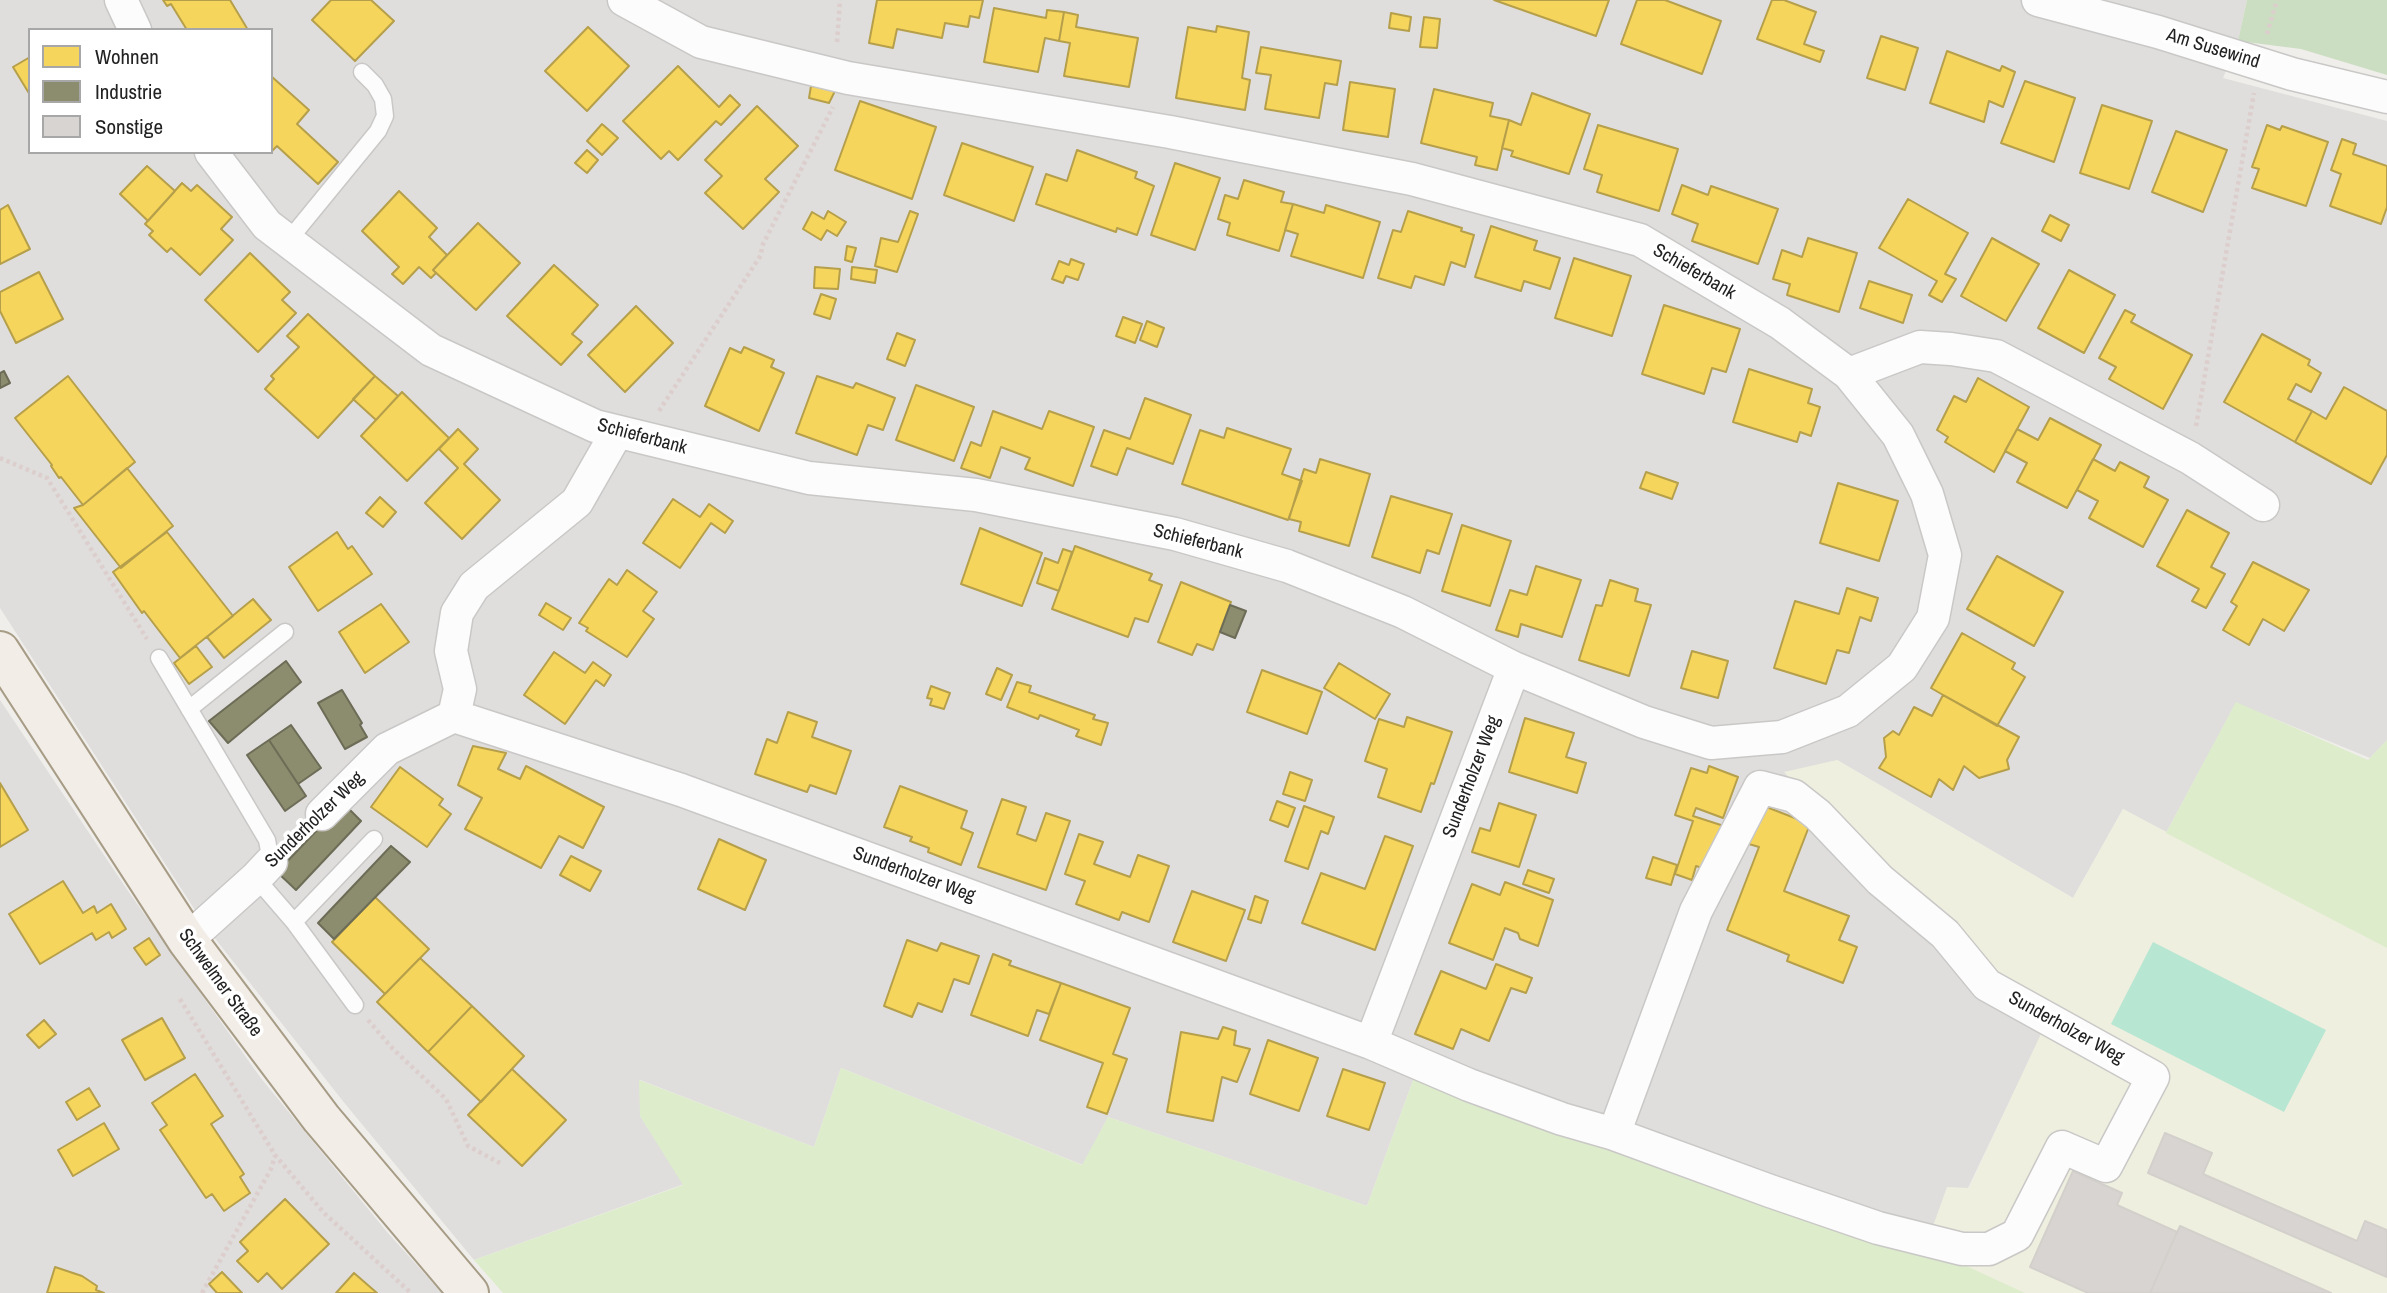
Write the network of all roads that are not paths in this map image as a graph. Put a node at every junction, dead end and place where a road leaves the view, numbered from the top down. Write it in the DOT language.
graph roads {
  1 [pos="121,0"];
  2 [pos="624,0"];
  3 [pos="2038,0"];
  4 [pos="134,28"];
  5 [pos="362,72"];
  6 [pos="2387,97"];
  7 [pos="213,154"];
  8 [pos="288,241"];
  9 [pos="1849,374"];
  10 [pos="629,435"];
  11 [pos="2263,505"];
  12 [pos="285,632"];
  13 [pos="0,651"];
  14 [pos="159,658"];
  15 [pos="1514,668"];
  16 [pos="190,709"];
  17 [pos="454,716"];
  18 [pos="322,814"];
  19 [pos="374,839"];
  20 [pos="264,870"];
  21 [pos="293,922"];
  22 [pos="187,940"];
  23 [pos="355,1005"];
  24 [pos="1371,1043"];
  25 [pos="1615,1134"];
  26 [pos="469,1293"];
  1 -- 4 [label="street"];
  2 -- 9 [label="street, Schieferbank"];
  3 -- 6 [label="street, Am Susewind"];
  5 -- 8 [label="lane"];
  7 -- 8 [label="street, Schieferbank"];
  8 -- 10 [label="street, Schieferbank"];
  9 -- 11 [label="street"];
  9 -- 15 [label="street, Schieferbank"];
  10 -- 15 [label="street, Schieferbank"];
  10 -- 17 [label="street"];
  12 -- 16 [label="lane"];
  13 -- 22 [label="main road, Schwelmer Straße"];
  14 -- 16 [label="lane"];
  15 -- 24 [label="street, Sunderholzer Weg"];
  16 -- 20 [label="lane"];
  17 -- 18 [label="street, Sunderholzer Weg"];
  17 -- 24 [label="street, Sunderholzer Weg"];
  19 -- 21 [label="lane"];
  20 -- 21 [label="lane"];
  20 -- 22 [label="street, Sunderholzer Weg"];
  21 -- 23 [label="lane"];
  22 -- 26 [label="main road, Schwelmer Straße"];
  24 -- 25 [label="street, Sunderholzer Weg"];
  25 -- 25 [label="street, Sunderholzer Weg"];
}
